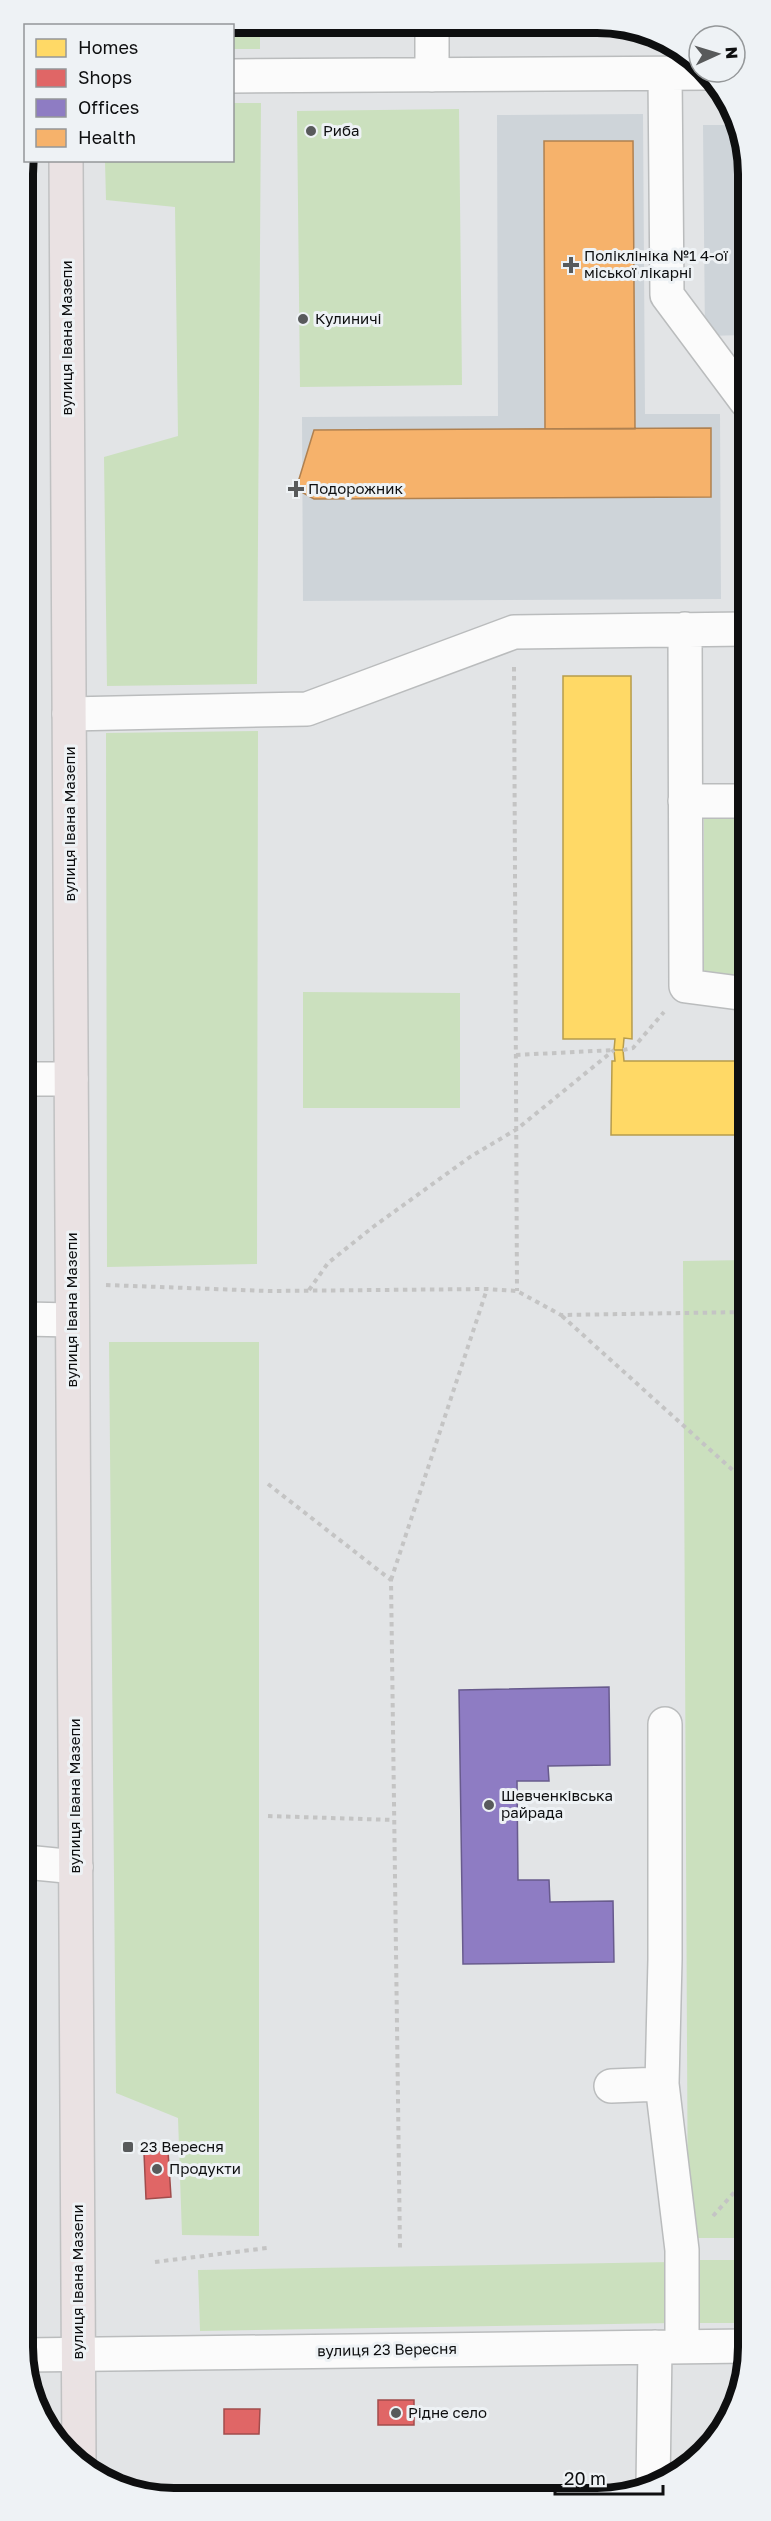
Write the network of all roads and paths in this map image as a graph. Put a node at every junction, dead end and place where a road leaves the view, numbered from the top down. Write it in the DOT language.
graph roads {
  1 [pos="432,33"];
  2 [pos="687,73"];
  3 [pos="665,74"];
  4 [pos="432,75"];
  5 [pos="234,76"];
  6 [pos="66,162"];
  7 [pos="738,390"];
  8 [pos="685,629"];
  9 [pos="738,629"];
  10 [pos="514,632"];
  11 [pos="69,714"];
  12 [pos="685,801"];
  13 [pos="738,801"];
  14 [pos="686,986"];
  15 [pos="738,993"];
  16 [pos="623,1050"];
  17 [pos="516,1055"];
  18 [pos="33,1079"];
  19 [pos="71,1079"];
  20 [pos="517,1129"];
  21 [pos="72,1284"];
  22 [pos="487,1289"];
  23 [pos="309,1290"];
  24 [pos="517,1291"];
  25 [pos="738,1312"];
  26 [pos="561,1315"];
  27 [pos="33,1319"];
  28 [pos="72,1320"];
  29 [pos="738,1475"];
  30 [pos="268,1484"];
  31 [pos="391,1580"];
  32 [pos="665,1724"];
  33 [pos="268,1816"];
  34 [pos="394,1820"];
  35 [pos="33,1863"];
  36 [pos="76,1867"];
  37 [pos="662,2084"];
  38 [pos="611,2086"];
  39 [pos="267,2248"];
  40 [pos="400,2248"];
  41 [pos="155,2262"];
  42 [pos="738,2346"];
  43 [pos="669,2347"];
  44 [pos="33,2355"];
  45 [pos="78,2355"];
  46 [pos="79,2451"];
  47 [pos="654,2475"];
  1 -- 4 [label="street"];
  2 -- 3 [label="street"];
  3 -- 4 [label="street"];
  3 -- 7 [label="street"];
  4 -- 5 [label="street"];
  6 -- 11 [label="main road, вулиця Івана Мазепи"];
  8 -- 9 [label="street"];
  8 -- 10 [label="street"];
  8 -- 12 [label="street"];
  10 -- 11 [label="street"];
  10 -- 17 [label="path"];
  11 -- 19 [label="main road, вулиця Івана Мазепи"];
  12 -- 13 [label="street"];
  12 -- 14 [label="street"];
  14 -- 15 [label="street"];
  14 -- 16 [label="path"];
  17 -- 20 [label="path"];
  17 -- 20 [label="path"];
  18 -- 19 [label="street"];
  19 -- 21 [label="main road, вулиця Івана Мазепи"];
  20 -- 23 [label="path"];
  20 -- 24 [label="path"];
  21 -- 23 [label="path"];
  21 -- 28 [label="main road, вулиця Івана Мазепи"];
  22 -- 23 [label="path"];
  22 -- 24 [label="path"];
  22 -- 31 [label="path"];
  24 -- 26 [label="path"];
  25 -- 26 [label="path"];
  26 -- 29 [label="path"];
  27 -- 28 [label="street"];
  28 -- 36 [label="main road, вулиця Івана Мазепи"];
  30 -- 31 [label="path"];
  31 -- 34 [label="path"];
  32 -- 37 [label="street"];
  33 -- 34 [label="path"];
  34 -- 40 [label="path"];
  35 -- 36 [label="street"];
  36 -- 45 [label="main road, вулиця Івана Мазепи"];
  37 -- 38 [label="street"];
  37 -- 43 [label="street"];
  39 -- 41 [label="path"];
  42 -- 43 [label="street, вулиця 23 Вересня"];
  43 -- 45 [label="street, вулиця 23 Вересня"];
  43 -- 47 [label="street"];
  44 -- 45 [label="street, вулиця 23 Вересня"];
  45 -- 46 [label="main road, вулиця Івана Мазепи"];
}
